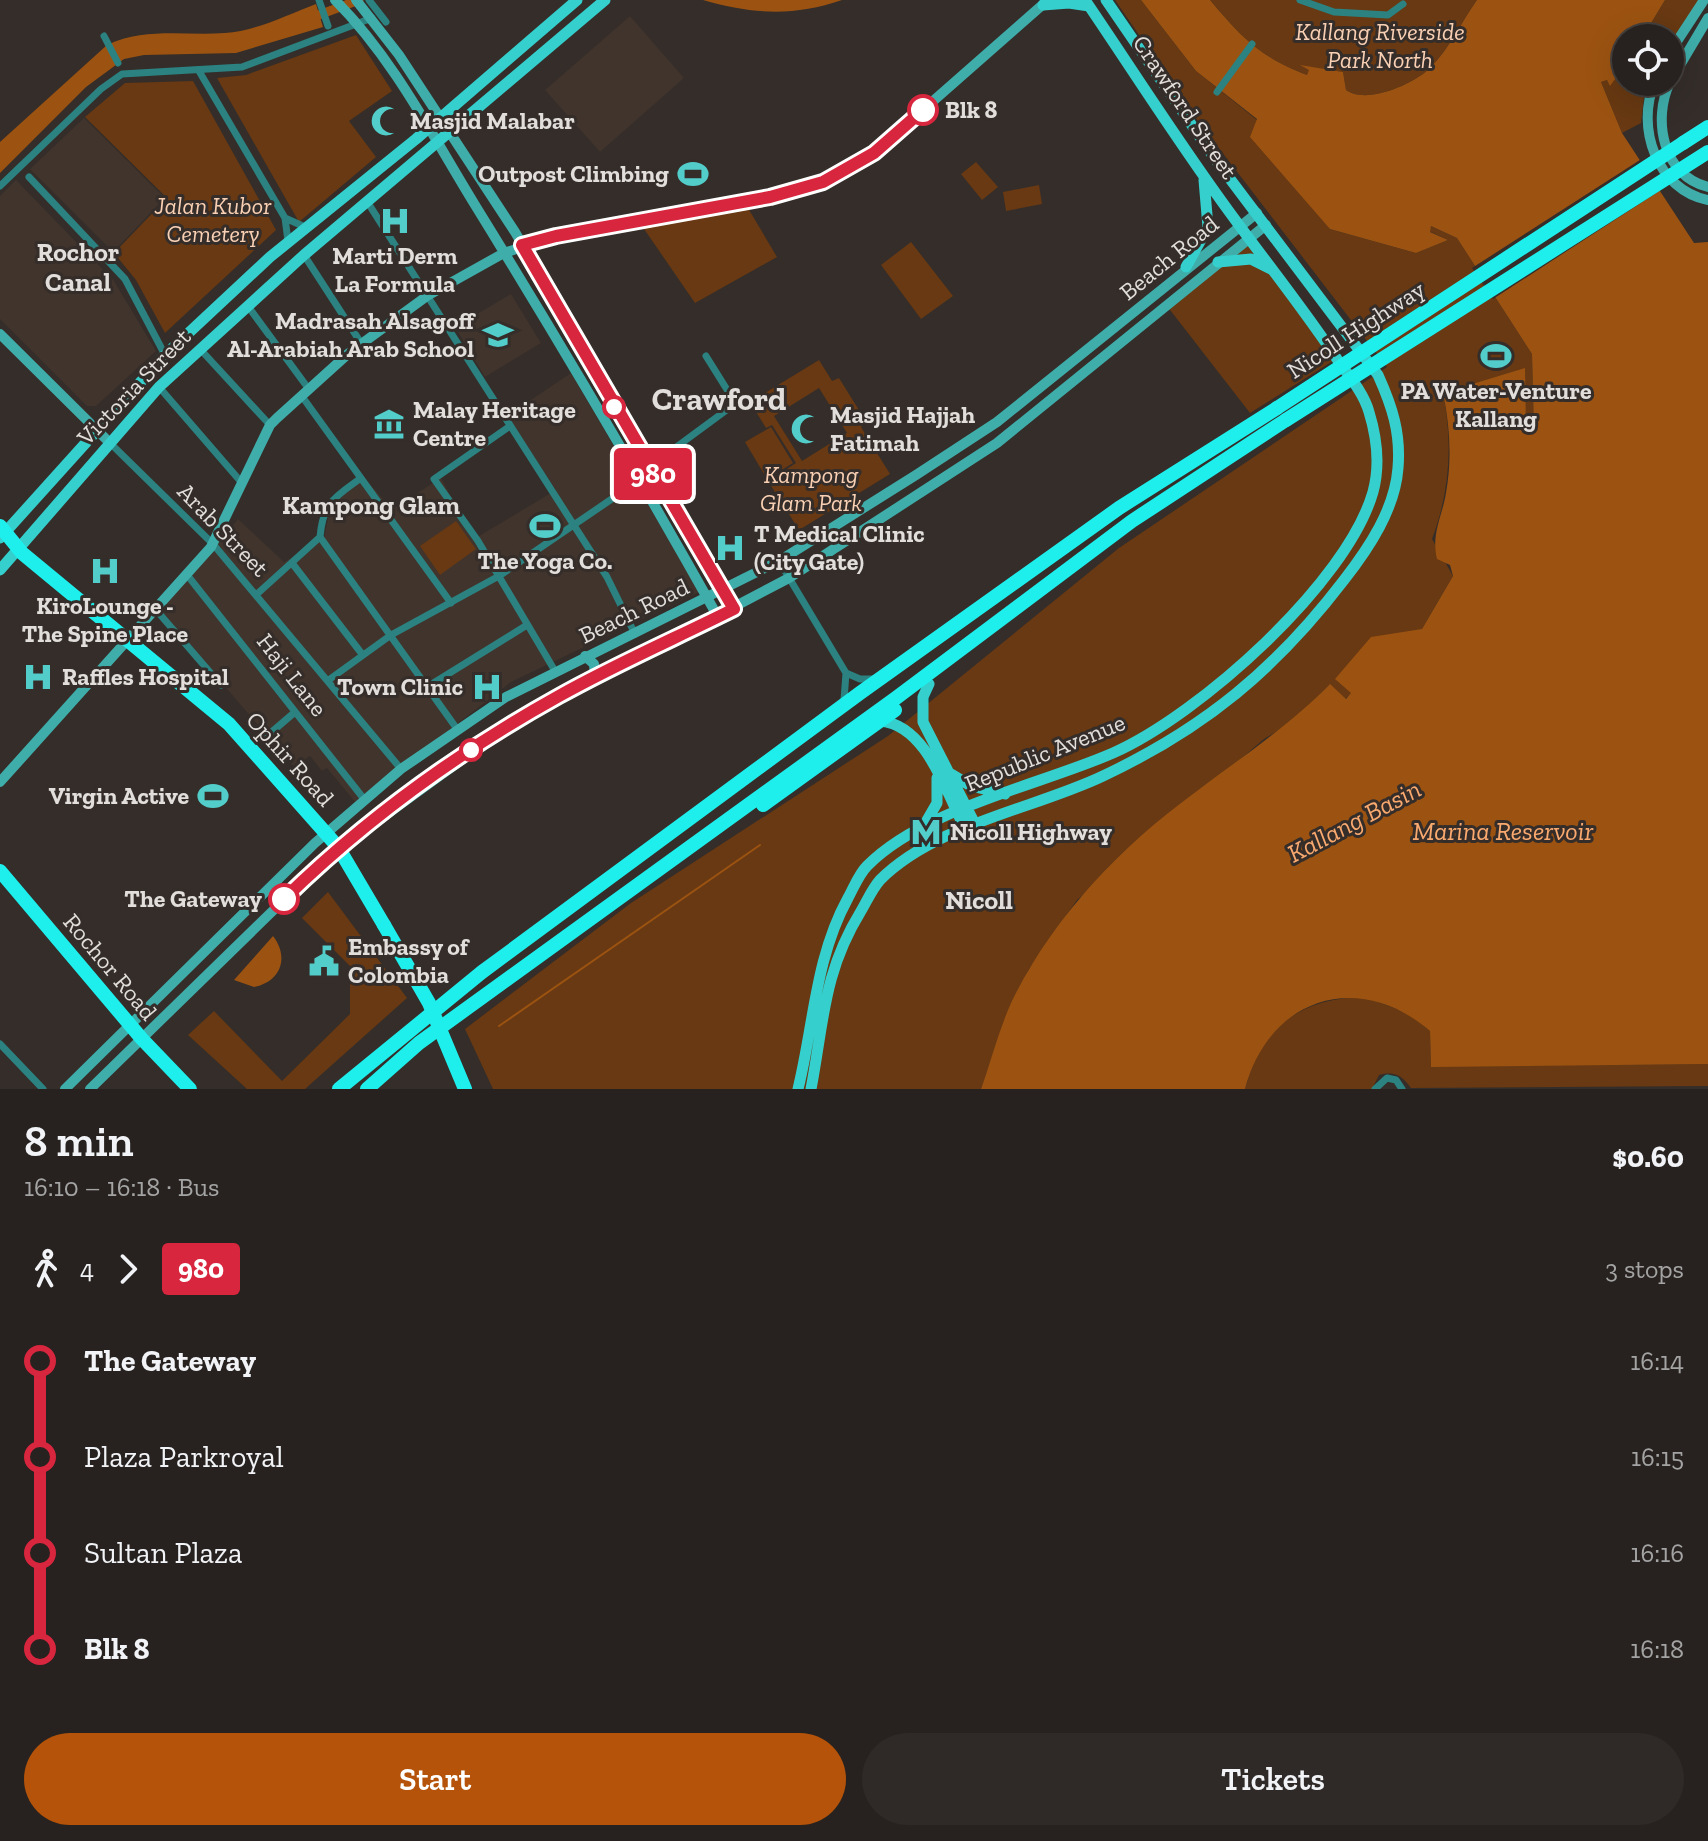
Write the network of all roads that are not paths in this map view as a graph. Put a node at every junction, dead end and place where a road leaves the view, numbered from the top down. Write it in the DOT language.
graph roads {
  1 [pos="319,0"];
  2 [pos="335,0"];
  3 [pos="577,0"];
  4 [pos="605,0"];
  5 [pos="1106,0"];
  6 [pos="1300,0"];
  7 [pos="1704,0"];
  8 [pos="1046,2"];
  9 [pos="365,3"];
  10 [pos="1087,3"];
  11 [pos="1403,4"];
  12 [pos="372,18"];
  13 [pos="1708,18"];
  14 [pos="386,22"];
  15 [pos="327,24"];
  16 [pos="358,24"];
  17 [pos="1684,31"];
  18 [pos="104,36"];
  19 [pos="1252,44"];
  20 [pos="1684,58"];
  21 [pos="118,62"];
  22 [pos="199,71"];
  23 [pos="1217,92"];
  24 [pos="1652,96"];
  25 [pos="1666,96"];
  26 [pos="439,119"];
  27 [pos="1708,127"];
  28 [pos="428,129"];
  29 [pos="449,135"];
  30 [pos="438,144"];
  31 [pos="1708,152"];
  32 [pos="1203,172"];
  33 [pos="29,177"];
  34 [pos="0,186"];
  35 [pos="1708,187"];
  36 [pos="1708,200"];
  37 [pos="368,203"];
  38 [pos="1257,213"];
  39 [pos="285,218"];
  40 [pos="1266,225"];
  41 [pos="1239,226"];
  42 [pos="305,227"];
  43 [pos="1249,237"];
  44 [pos="288,241"];
  45 [pos="522,245"];
  46 [pos="504,253"];
  47 [pos="304,255"];
  48 [pos="1218,262"];
  49 [pos="1191,264"];
  50 [pos="1275,271"];
  51 [pos="1207,272"];
  52 [pos="427,296"];
  53 [pos="247,305"];
  54 [pos="0,334"];
  55 [pos="361,343"];
  56 [pos="200,349"];
  57 [pos="165,355"];
  58 [pos="706,356"];
  59 [pos="159,387"];
  60 [pos="305,391"];
  61 [pos="1281,414"];
  62 [pos="270,425"];
  63 [pos="510,426"];
  64 [pos="95,429"];
  65 [pos="109,442"];
  66 [pos="649,468"];
  67 [pos="638,474"];
  68 [pos="361,478"];
  69 [pos="242,483"];
  70 [pos="572,524"];
  71 [pos="2,532"];
  72 [pos="320,537"];
  73 [pos="213,544"];
  74 [pos="805,544"];
  75 [pos="19,548"];
  76 [pos="779,561"];
  77 [pos="815,562"];
  78 [pos="292,563"];
  79 [pos="0,570"];
  80 [pos="188,576"];
  81 [pos="499,576"];
  82 [pos="789,578"];
  83 [pos="723,590"];
  84 [pos="257,594"];
  85 [pos="707,598"];
  86 [pos="451,603"];
  87 [pos="1012,608"];
  88 [pos="734,609"];
  89 [pos="157,611"];
  90 [pos="718,617"];
  91 [pos="527,625"];
  92 [pos="635,634"];
  93 [pos="391,635"];
  94 [pos="129,640"];
  95 [pos="362,654"];
  96 [pos="585,656"];
  97 [pos="555,671"];
  98 [pos="846,673"];
  99 [pos="885,675"];
  100 [pos="595,677"];
  101 [pos="330,679"];
  102 [pos="929,684"];
  103 [pos="221,685"];
  104 [pos="427,687"];
  105 [pos="843,706"];
  106 [pos="295,712"];
  107 [pos="881,721"];
  108 [pos="457,729"];
  109 [pos="267,736"];
  110 [pos="401,769"];
  111 [pos="942,772"];
  112 [pos="0,782"];
  113 [pos="1006,794"];
  114 [pos="364,799"];
  115 [pos="962,811"];
  116 [pos="971,828"];
  117 [pos="921,829"];
  118 [pos="326,833"];
  119 [pos="700,840"];
  120 [pos="338,847"];
  121 [pos="0,871"];
  122 [pos="131,1025"];
  123 [pos="142,1039"];
  124 [pos="0,1044"];
  125 [pos="43,1089"];
  126 [pos="65,1089"];
  127 [pos="90,1089"];
  128 [pos="190,1089"];
  129 [pos="339,1089"];
  130 [pos="367,1089"];
  131 [pos="465,1089"];
  132 [pos="798,1089"];
  133 [pos="811,1089"];
  134 [pos="1375,1089"];
  135 [pos="1402,1089"];
  1 -- 15 [label="street"];
  2 -- 16 [label="main road"];
  3 -- 26 [label="main road, Victoria Street"];
  4 -- 29 [label="main road, Victoria Street"];
  5 -- 38 [label="main road, Crawford Street"];
  6 -- 11 [label="street"];
  7 -- 17 [label="main road"];
  8 -- 10 [label="main road"];
  8 -- 45 [label="main road"];
  9 -- 12 [label="main road"];
  9 -- 14 [label="street"];
  10 -- 32 [label="main road, Crawford Street"];
  12 -- 16 [label="street"];
  12 -- 26 [label="main road"];
  13 -- 20 [label="main road"];
  16 -- 22 [label="street"];
  16 -- 28 [label="main road"];
  18 -- 21 [label="street"];
  19 -- 23 [label="street"];
  22 -- 34 [label="street"];
  22 -- 39 [label="street"];
  24 -- 36 [label="main road"];
  25 -- 35 [label="main road"];
  26 -- 28 [label="main road, Victoria Street"];
  26 -- 29 [label="main road"];
  27 -- 61 [label="highway, Nicoll Highway, bridge"];
  28 -- 30 [label="main road"];
  28 -- 42 [label="main road, Victoria Street"];
  29 -- 30 [label="main road, Victoria Street"];
  29 -- 45 [label="main road"];
  30 -- 37 [label="main road, Victoria Street"];
  30 -- 46 [label="main road"];
  31 -- 61 [label="highway, Nicoll Highway, bridge"];
  32 -- 41 [label="main road, Crawford Street"];
  32 -- 49 [label="main road"];
  33 -- 57 [label="street"];
  37 -- 47 [label="main road, Victoria Street"];
  37 -- 52 [label="street"];
  38 -- 40 [label="main road, Crawford Street"];
  38 -- 41 [label="main road, Beach Road"];
  39 -- 42 [label="street"];
  39 -- 44 [label="street"];
  40 -- 43 [label="main road, Beach Road"];
  40 -- 116 [label="main road, Republic Avenue"];
  41 -- 43 [label="main road, Crawford Street"];
  41 -- 49 [label="main road, Beach Road"];
  42 -- 44 [label="main road, Victoria Street"];
  43 -- 48 [label="main road, Beach Road"];
  43 -- 50 [label="main road, Republic Avenue"];
  44 -- 57 [label="main road, Victoria Street"];
  45 -- 46 [label="main road"];
  45 -- 66 [label="main road"];
  46 -- 52 [label="main road"];
  46 -- 67 [label="main road"];
  47 -- 53 [label="main road, Victoria Street"];
  47 -- 55 [label="street"];
  48 -- 50 [label="main road"];
  48 -- 51 [label="main road, Beach Road"];
  49 -- 51 [label="main road"];
  49 -- 74 [label="main road, Beach Road"];
  50 -- 113 [label="main road, Republic Avenue"];
  51 -- 77 [label="main road, Beach Road"];
  52 -- 55 [label="main road"];
  52 -- 63 [label="street"];
  53 -- 56 [label="main road, Victoria Street"];
  53 -- 60 [label="street"];
  54 -- 64 [label="main road, Arab Street"];
  55 -- 60 [label="main road"];
  56 -- 59 [label="main road, Victoria Street"];
  56 -- 62 [label="street"];
  57 -- 64 [label="main road, Victoria Street"];
  58 -- 66 [label="street"];
  59 -- 65 [label="main road, Victoria Street"];
  59 -- 69 [label="street"];
  60 -- 62 [label="main road"];
  60 -- 68 [label="street"];
  61 -- 87 [label="highway, Nicoll Highway"];
  61 -- 99 [label="highway, Nicoll Highway"];
  62 -- 69 [label="main road"];
  63 -- 70 [label="street"];
  63 -- 81 [label="street"];
  64 -- 65 [label="main road, Arab Street"];
  64 -- 71 [label="main road, Victoria Street"];
  65 -- 73 [label="street, Arab Street"];
  65 -- 75 [label="main road, Victoria Street"];
  66 -- 67 [label="street"];
  66 -- 83 [label="main road"];
  67 -- 70 [label="street"];
  67 -- 85 [label="main road"];
  68 -- 72 [label="street"];
  68 -- 86 [label="street"];
  69 -- 73 [label="main road"];
  70 -- 81 [label="street"];
  70 -- 92 [label="street"];
  71 -- 75 [label="highway, Ophir Road"];
  72 -- 78 [label="street"];
  72 -- 93 [label="street"];
  73 -- 80 [label="main road"];
  73 -- 84 [label="street, Arab Street"];
  74 -- 76 [label="main road, Beach Road"];
  74 -- 77 [label="main road"];
  75 -- 79 [label="main road, Victoria Street"];
  75 -- 94 [label="highway, Ophir Road"];
  76 -- 82 [label="street"];
  76 -- 83 [label="main road, Beach Road"];
  77 -- 82 [label="main road, Beach Road"];
  78 -- 84 [label="street"];
  78 -- 95 [label="street"];
  80 -- 89 [label="main road"];
  80 -- 106 [label="street, Haji Lane"];
  81 -- 86 [label="street"];
  81 -- 91 [label="street"];
  82 -- 88 [label="main road, Beach Road"];
  82 -- 98 [label="street"];
  83 -- 85 [label="main road, Beach Road"];
  83 -- 88 [label="main road"];
  84 -- 101 [label="street, Arab Street"];
  85 -- 90 [label="main road"];
  85 -- 92 [label="main road, Beach Road"];
  86 -- 93 [label="street"];
  87 -- 102 [label="highway"];
  87 -- 119 [label="highway, Nicoll Highway"];
  88 -- 90 [label="main road, Beach Road"];
  89 -- 94 [label="main road"];
  89 -- 103 [label="street"];
  90 -- 100 [label="main road, Beach Road"];
  91 -- 97 [label="street"];
  91 -- 104 [label="street"];
  92 -- 96 [label="main road, Beach Road"];
  93 -- 95 [label="street"];
  93 -- 104 [label="street"];
  94 -- 112 [label="main road"];
  94 -- 118 [label="highway, Ophir Road"];
  95 -- 101 [label="street"];
  96 -- 97 [label="main road, Beach Road"];
  96 -- 100 [label="main road"];
  97 -- 108 [label="main road, Beach Road"];
  98 -- 99 [label="street"];
  98 -- 105 [label="street"];
  99 -- 105 [label="highway, Nicoll Highway"];
  100 -- 120 [label="main road, Beach Road"];
  101 -- 110 [label="street, Arab Street"];
  102 -- 107 [label="highway"];
  102 -- 111 [label="main road"];
  104 -- 108 [label="street"];
  105 -- 129 [label="highway, Nicoll Highway"];
  106 -- 109 [label="street"];
  106 -- 114 [label="street, Haji Lane"];
  107 -- 111 [label="main road"];
  107 -- 119 [label="highway"];
  108 -- 110 [label="main road, Beach Road"];
  110 -- 114 [label="main road, Beach Road"];
  111 -- 113 [label="main road"];
  111 -- 115 [label="main road"];
  111 -- 117 [label="main road"];
  113 -- 115 [label="main road, Republic Avenue"];
  114 -- 118 [label="main road, Beach Road"];
  115 -- 116 [label="main road"];
  115 -- 117 [label="main road, Republic Avenue"];
  116 -- 133 [label="main road, Republic Avenue"];
  117 -- 132 [label="main road, Republic Avenue"];
  118 -- 120 [label="highway, Ophir Road"];
  118 -- 122 [label="main road, Beach Road"];
  119 -- 130 [label="highway, Nicoll Highway"];
  120 -- 123 [label="main road, Beach Road"];
  120 -- 131 [label="highway, Ophir Road, bridge"];
  121 -- 122 [label="highway, Rochor Road"];
  122 -- 123 [label="highway, Rochor Road"];
  122 -- 126 [label="main road, Beach Road"];
  123 -- 127 [label="main road, Beach Road"];
  123 -- 128 [label="highway, Rochor Road"];
  124 -- 125 [label="street"];
  134 -- 135 [label="street"];
}
